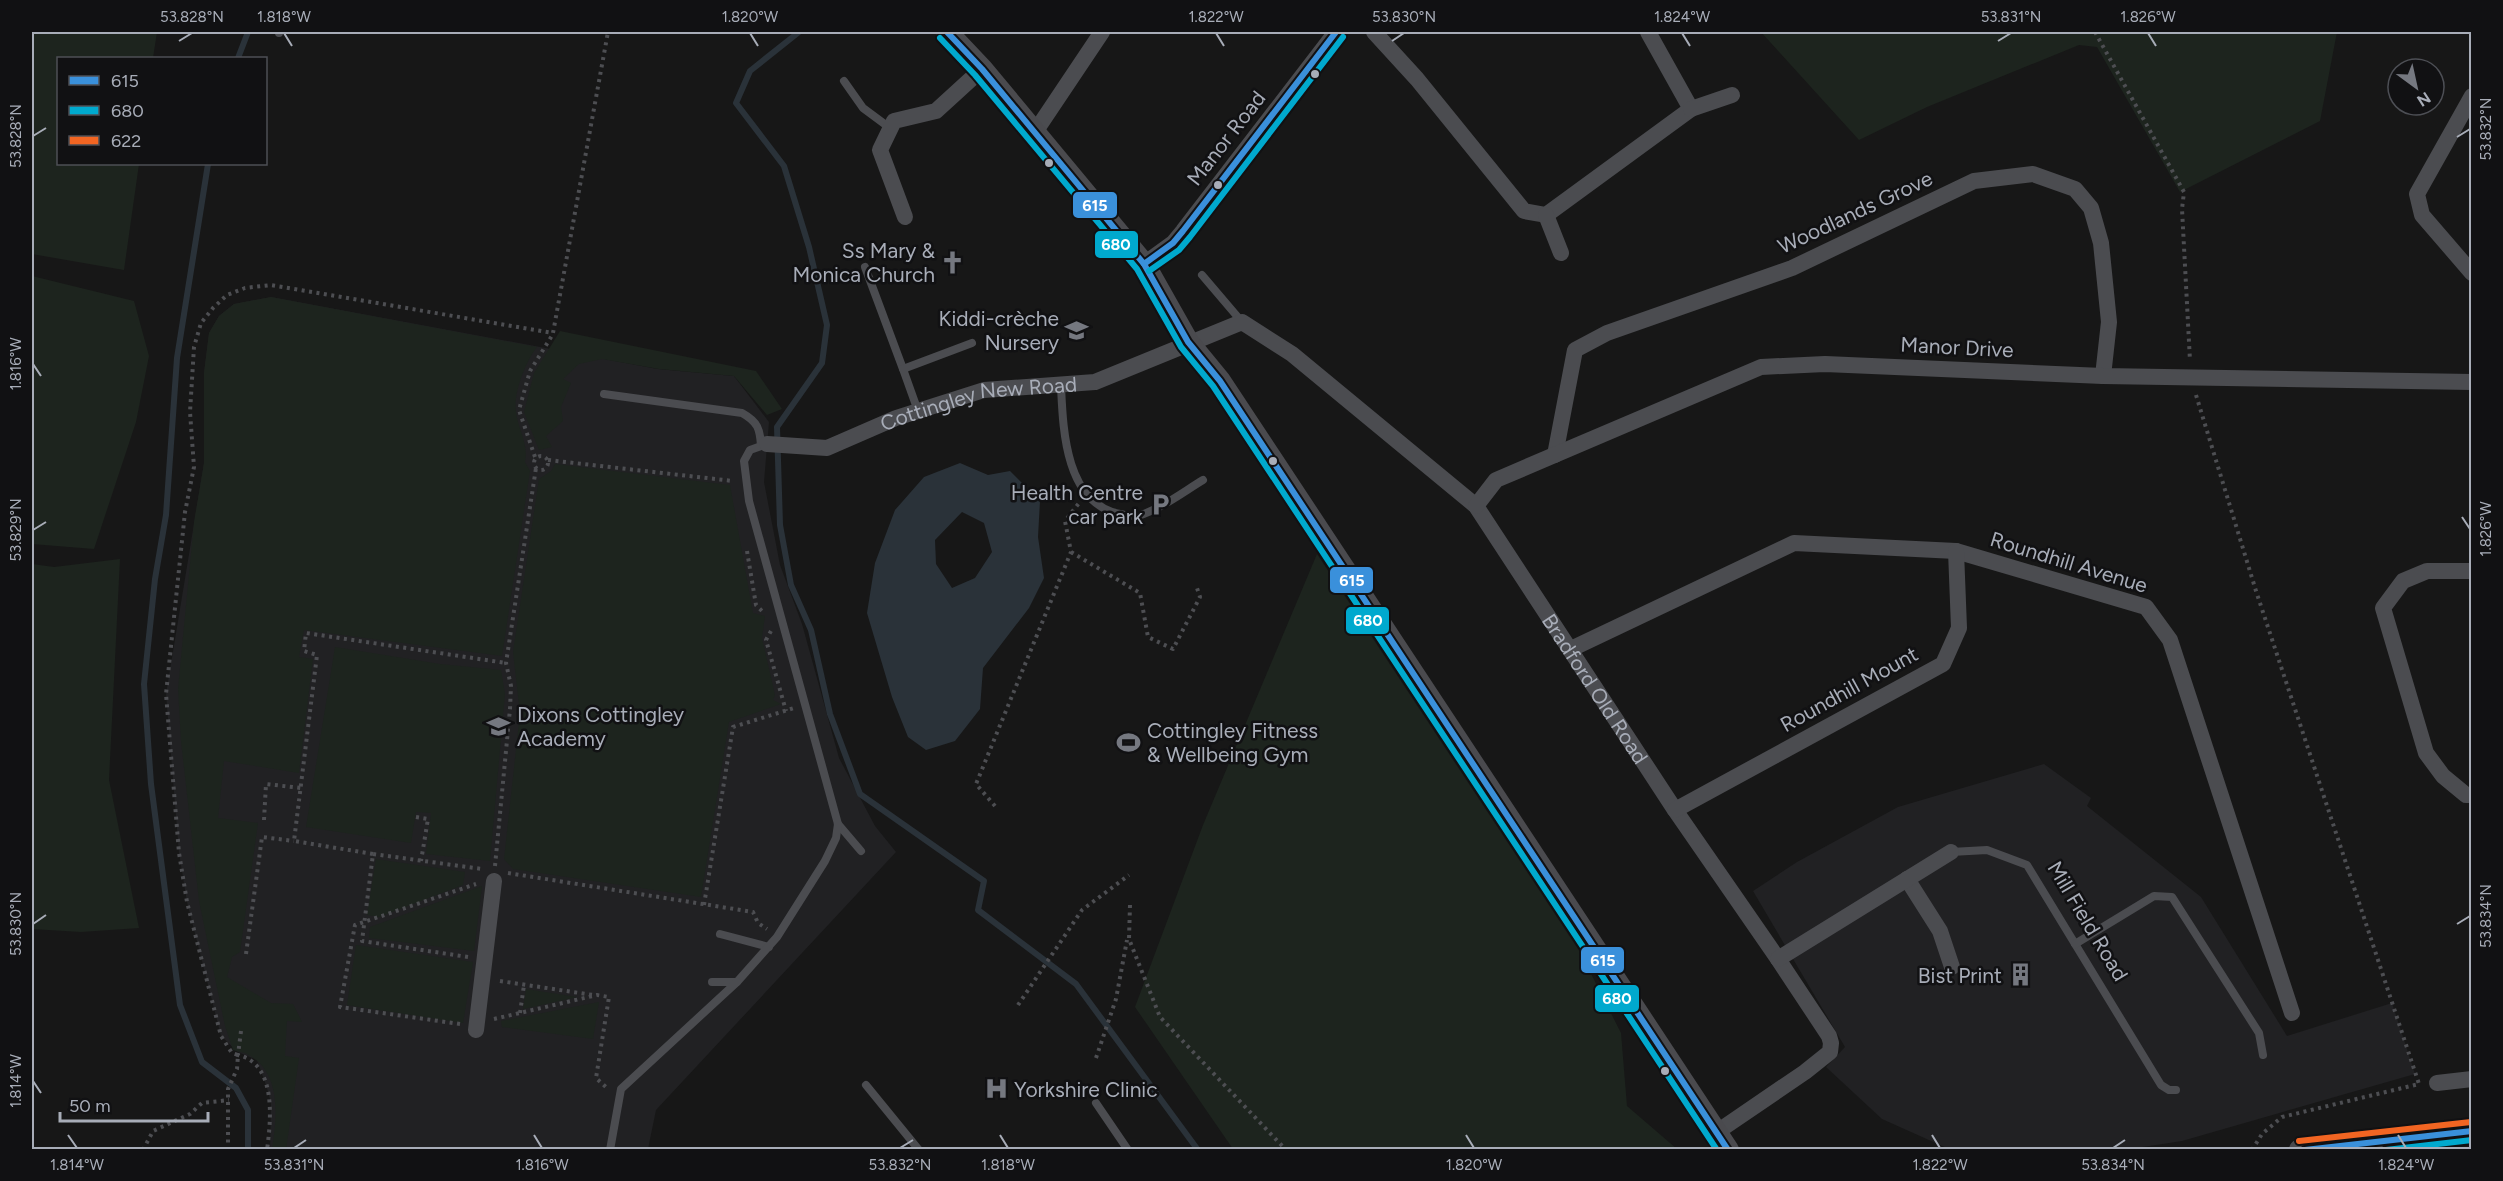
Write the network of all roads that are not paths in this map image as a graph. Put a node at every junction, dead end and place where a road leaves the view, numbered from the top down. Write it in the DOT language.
graph roads {
  1 [pos="947,32"];
  2 [pos="1102,32"];
  3 [pos="1336,32"];
  4 [pos="1374,32"];
  5 [pos="1648,32"];
  6 [pos="982,69"];
  7 [pos="844,81"];
  8 [pos="1732,95"];
  9 [pos="2472,96"];
  10 [pos="1691,110"];
  11 [pos="890,128"];
  12 [pos="1035,132"];
  13 [pos="1546,215"];
  14 [pos="904,217"];
  15 [pos="1561,253"];
  16 [pos="1144,264"];
  17 [pos="865,267"];
  18 [pos="2472,273"];
  19 [pos="1202,274"];
  20 [pos="1242,322"];
  21 [pos="1188,342"];
  22 [pos="972,343"];
  23 [pos="903,369"];
  24 [pos="2103,376"];
  25 [pos="2472,382"];
  26 [pos="1060,386"];
  27 [pos="604,394"];
  28 [pos="918,411"];
  29 [pos="764,445"];
  30 [pos="1555,455"];
  31 [pos="1203,480"];
  32 [pos="1476,506"];
  33 [pos="1956,551"];
  34 [pos="2472,570"];
  35 [pos="1571,649"];
  36 [pos="2472,795"];
  37 [pos="1675,810"];
  38 [pos="838,824"];
  39 [pos="861,851"];
  40 [pos="1951,852"];
  41 [pos="491,878"];
  42 [pos="1907,879"];
  43 [pos="720,934"];
  44 [pos="2075,944"];
  45 [pos="769,947"];
  46 [pos="1778,959"];
  47 [pos="1952,967"];
  48 [pos="712,982"];
  49 [pos="737,982"];
  50 [pos="2292,1013"];
  51 [pos="477,1026"];
  52 [pos="2263,1055"];
  53 [pos="2472,1079"];
  54 [pos="2437,1083"];
  55 [pos="866,1085"];
  56 [pos="2176,1090"];
  57 [pos="1096,1103"];
  58 [pos="2472,1131"];
  59 [pos="1722,1141"];
  60 [pos="610,1149"];
  61 [pos="919,1149"];
  62 [pos="1128,1149"];
  63 [pos="2300,1149"];
  1 -- 6 [label="main road"];
  2 -- 12 [label="street"];
  3 -- 16 [label="street, Manor Road"];
  4 -- 13 [label="street"];
  5 -- 10 [label="street"];
  6 -- 11 [label="street"];
  6 -- 12 [label="main road"];
  7 -- 11 [label="lane"];
  8 -- 10 [label="street"];
  9 -- 18 [label="street"];
  10 -- 13 [label="street"];
  11 -- 14 [label="street"];
  12 -- 16 [label="main road"];
  13 -- 15 [label="street"];
  16 -- 21 [label="main road"];
  17 -- 23 [label="lane"];
  19 -- 20 [label="lane"];
  20 -- 21 [label="street"];
  20 -- 32 [label="street, Bradford Old Road"];
  21 -- 26 [label="street, Cottingley New Road"];
  21 -- 59 [label="main road"];
  22 -- 23 [label="lane"];
  23 -- 28 [label="lane"];
  24 -- 25 [label="street, Manor Drive"];
  24 -- 30 [label="street, Manor Drive"];
  24 -- 30 [label="street, Woodlands Grove"];
  26 -- 28 [label="street, Cottingley New Road"];
  26 -- 31 [label="lane"];
  27 -- 29 [label="lane"];
  28 -- 29 [label="street, Cottingley New Road"];
  29 -- 38 [label="lane"];
  30 -- 32 [label="street, Manor Drive"];
  32 -- 35 [label="street, Bradford Old Road"];
  33 -- 35 [label="street, Roundhill Avenue"];
  33 -- 37 [label="street, Roundhill Mount"];
  33 -- 50 [label="street, Roundhill Avenue"];
  34 -- 36 [label="street"];
  35 -- 37 [label="street, Bradford Old Road"];
  37 -- 46 [label="street, Bradford Old Road"];
  38 -- 39 [label="lane"];
  38 -- 45 [label="lane"];
  40 -- 42 [label="street, Mill Field Road"];
  40 -- 44 [label="lane, Mill Field Road"];
  41 -- 51 [label="street"];
  42 -- 46 [label="street, Mill Field Road"];
  42 -- 47 [label="street"];
  43 -- 45 [label="lane"];
  44 -- 52 [label="lane"];
  44 -- 56 [label="lane, Mill Field Road"];
  45 -- 49 [label="lane"];
  46 -- 59 [label="street, Bradford Old Road"];
  48 -- 49 [label="lane"];
  49 -- 60 [label="lane"];
  53 -- 54 [label="street"];
  55 -- 61 [label="lane"];
  57 -- 62 [label="lane"];
  58 -- 63 [label="main road"];
}
